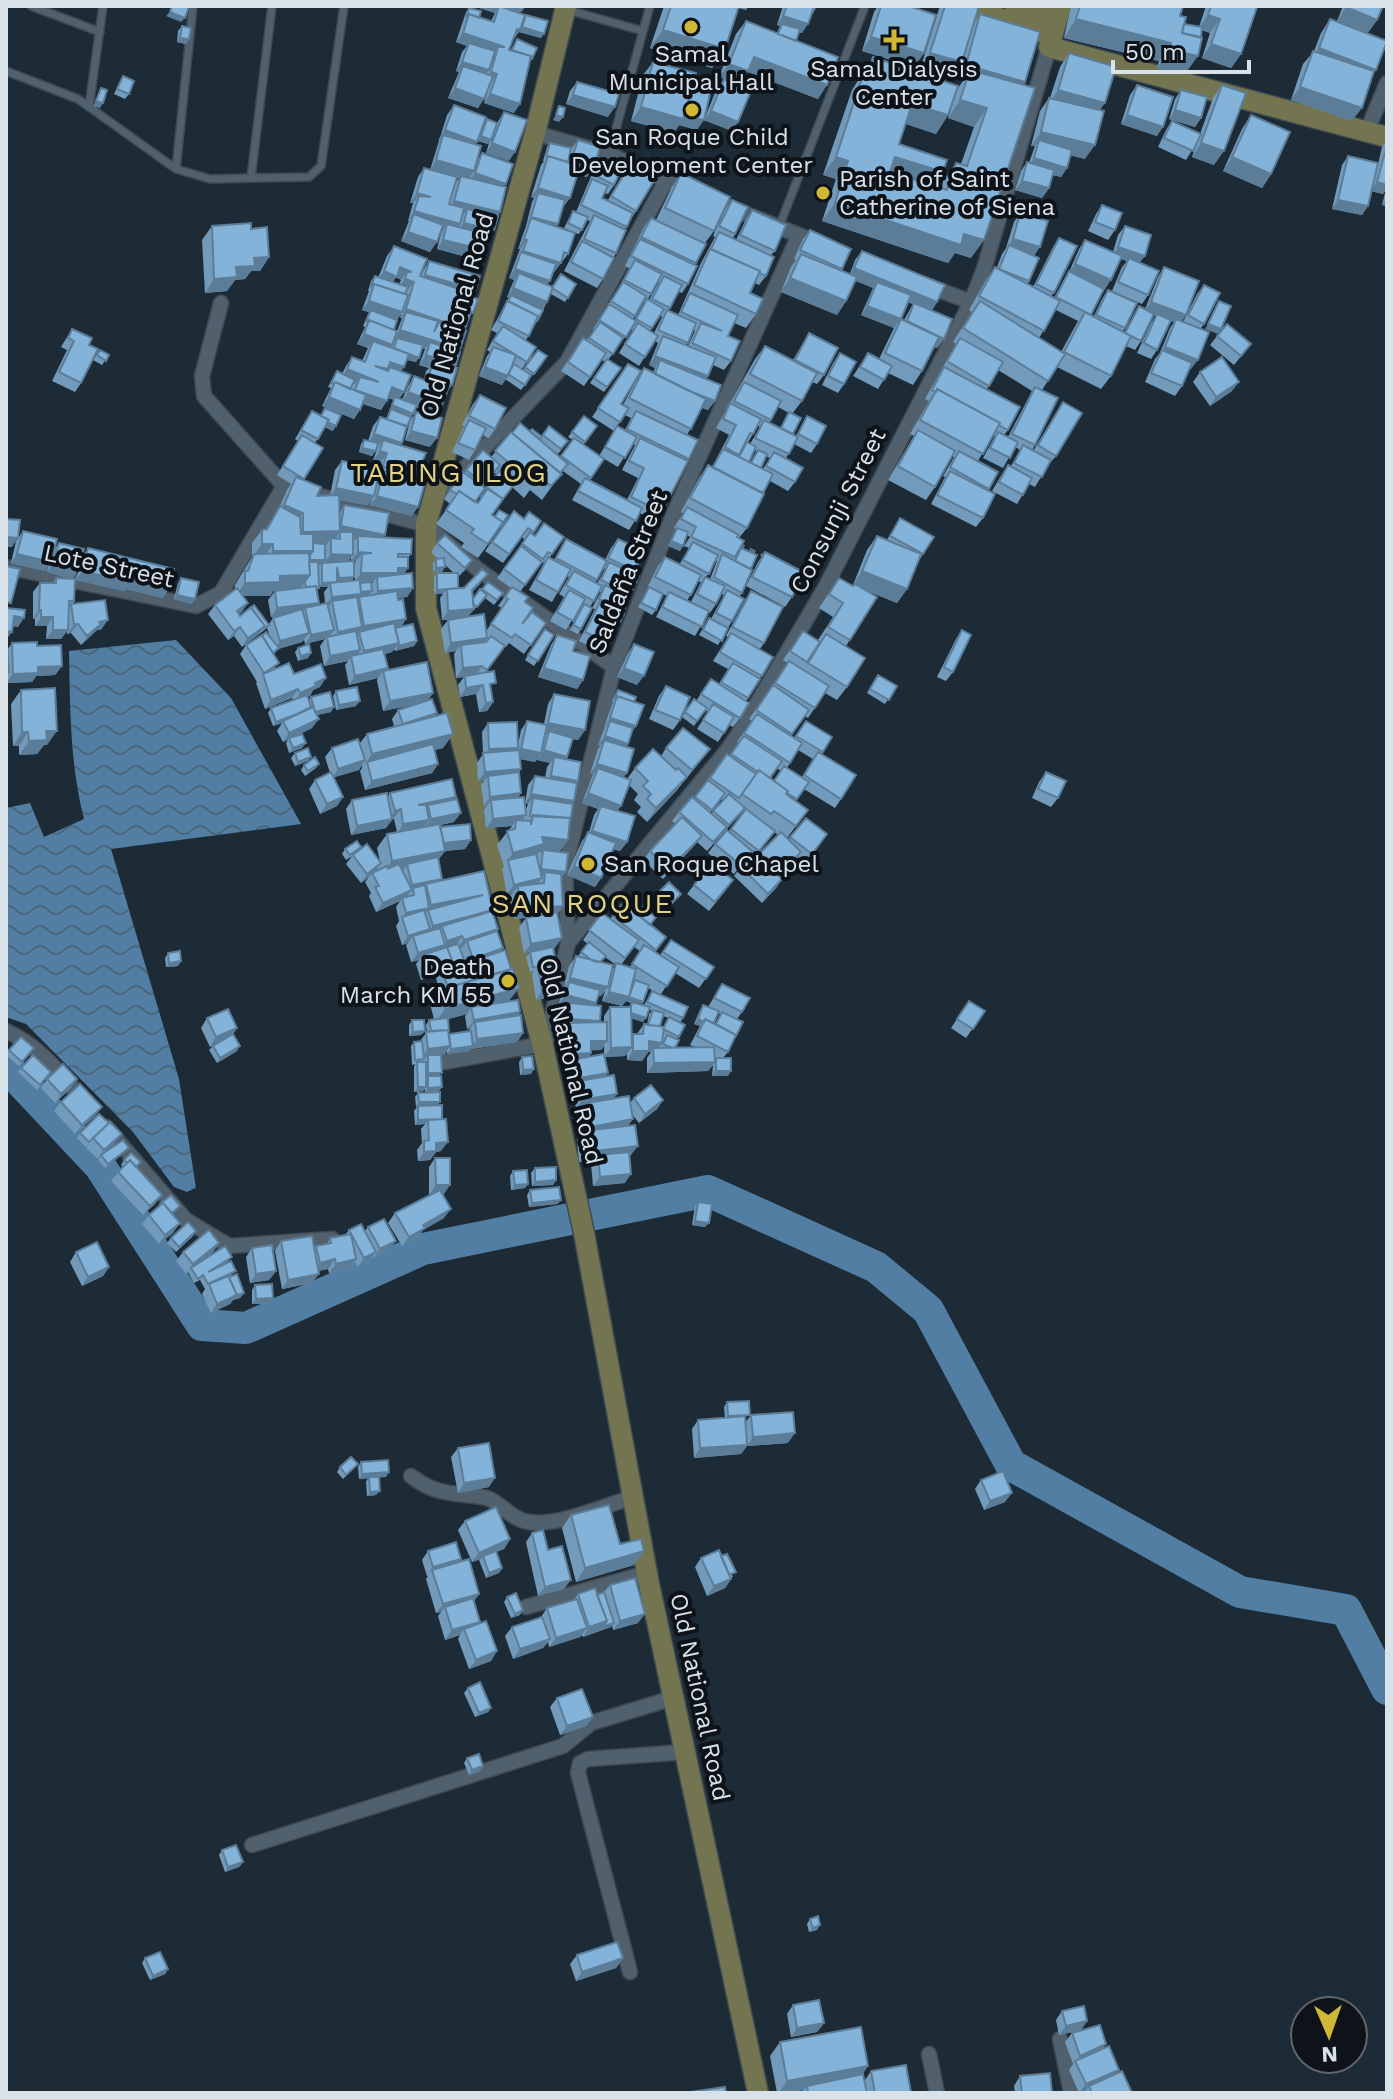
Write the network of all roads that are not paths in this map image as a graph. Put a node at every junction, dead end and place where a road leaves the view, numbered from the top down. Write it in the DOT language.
graph roads {
  1 [pos="31,6"];
  2 [pos="103,6"];
  3 [pos="193,6"];
  4 [pos="272,6"];
  5 [pos="344,6"];
  6 [pos="650,6"];
  7 [pos="865,6"];
  8 [pos="961,6"];
  9 [pos="1015,6"];
  10 [pos="566,7"];
  11 [pos="1055,27"];
  12 [pos="643,31"];
  13 [pos="100,32"];
  14 [pos="6,71"];
  15 [pos="1387,83"];
  16 [pos="89,107"];
  17 [pos="535,133"];
  18 [pos="1377,134"];
  19 [pos="609,154"];
  20 [pos="176,169"];
  21 [pos="251,178"];
  22 [pos="666,181"];
  23 [pos="779,227"];
  24 [pos="990,247"];
  25 [pos="1005,253"];
  26 [pos="914,280"];
  27 [pos="971,302"];
  28 [pos="221,303"];
  29 [pos="284,486"];
  30 [pos="432,502"];
  31 [pos="426,525"];
  32 [pos="6,567"];
  33 [pos="614,667"];
  34 [pos="568,943"];
  35 [pos="6,1031"];
  36 [pos="544,1048"];
  37 [pos="445,1062"];
  38 [pos="332,1239"];
  39 [pos="411,1476"];
  40 [pos="633,1497"];
  41 [pos="647,1573"];
  42 [pos="526,1607"];
  43 [pos="673,1698"];
  44 [pos="685,1752"];
  45 [pos="252,1845"];
  46 [pos="630,1972"];
  47 [pos="1060,2039"];
  48 [pos="929,2054"];
  49 [pos="758,2093"];
  50 [pos="937,2093"];
  51 [pos="1071,2093"];
  1 -- 13 [label="lane"];
  2 -- 13 [label="lane"];
  3 -- 20 [label="lane"];
  4 -- 21 [label="lane"];
  5 -- 21 [label="lane"];
  6 -- 12 [label="lane"];
  7 -- 23 [label="lane"];
  8 -- 11 [label="main road"];
  9 -- 11 [label="main road"];
  10 -- 12 [label="lane"];
  10 -- 17 [label="main road, Old National Road"];
  11 -- 18 [label="main road"];
  11 -- 24 [label="street, Consunji Street"];
  12 -- 19 [label="lane"];
  13 -- 16 [label="lane"];
  14 -- 16 [label="lane"];
  15 -- 18 [label="street"];
  16 -- 20 [label="lane"];
  17 -- 19 [label="street"];
  17 -- 30 [label="main road, Old National Road"];
  19 -- 22 [label="street"];
  20 -- 21 [label="lane"];
  22 -- 23 [label="street"];
  22 -- 30 [label="street"];
  23 -- 33 [label="street, Saldaña Street"];
  24 -- 25 [label="street"];
  24 -- 27 [label="street, Consunji Street"];
  26 -- 27 [label="street"];
  27 -- 34 [label="street, Consunji Street"];
  28 -- 29 [label="street"];
  29 -- 31 [label="street"];
  29 -- 32 [label="street, Lote Street"];
  30 -- 31 [label="main road, Old National Road"];
  31 -- 33 [label="street"];
  31 -- 36 [label="main road, Old National Road"];
  33 -- 34 [label="street, Saldaña Street"];
  34 -- 36 [label="street"];
  35 -- 38 [label="street"];
  36 -- 37 [label="street"];
  36 -- 40 [label="main road, Old National Road"];
  39 -- 40 [label="street"];
  40 -- 41 [label="main road, Old National Road"];
  41 -- 42 [label="street"];
  41 -- 43 [label="main road, Old National Road"];
  43 -- 44 [label="main road, Old National Road"];
  43 -- 45 [label="street"];
  44 -- 46 [label="street"];
  44 -- 49 [label="main road, Old National Road"];
  47 -- 51 [label="street"];
  48 -- 50 [label="street"];
}
